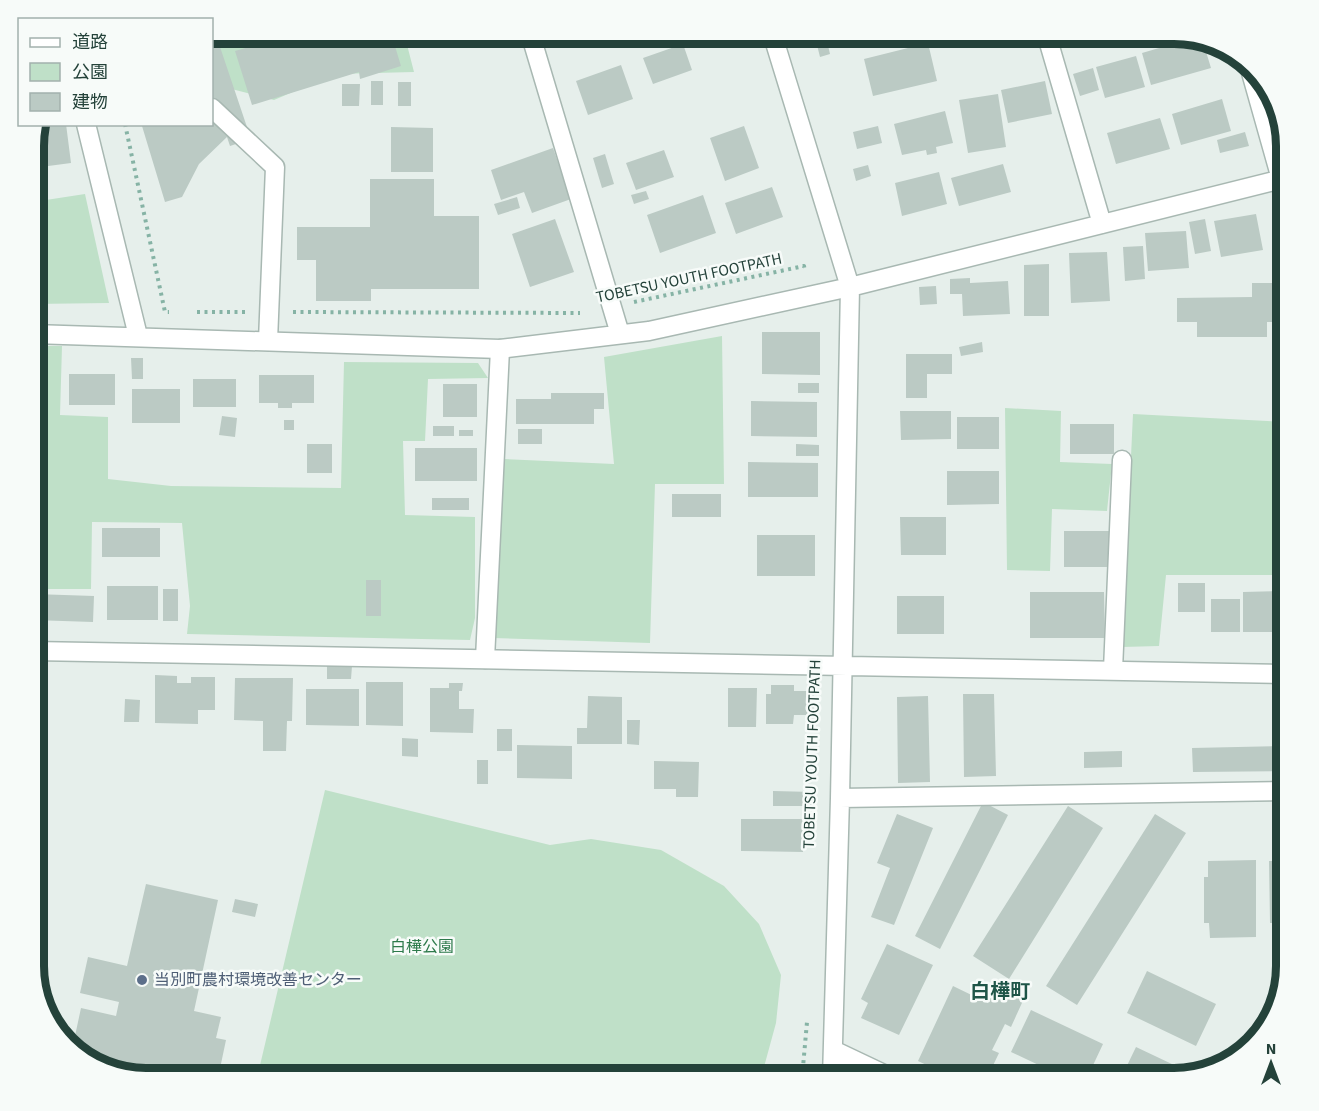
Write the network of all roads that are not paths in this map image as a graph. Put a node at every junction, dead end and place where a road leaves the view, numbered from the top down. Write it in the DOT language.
graph roads {
  1 [pos="533,44"];
  2 [pos="775,44"];
  3 [pos="1049,44"];
  4 [pos="1256,86"];
  5 [pos="213,109"];
  6 [pos="86,126"];
  7 [pos="1276,152"];
  8 [pos="1276,180"];
  9 [pos="1102,224"];
  10 [pos="850,287"];
  11 [pos="44,334"];
  12 [pos="620,334"];
  13 [pos="138,336"];
  14 [pos="268,341"];
  15 [pos="500,349"];
  16 [pos="1122,460"];
  17 [pos="44,651"];
  18 [pos="485,659"];
  19 [pos="843,665"];
  20 [pos="1113,670"];
  21 [pos="1276,674"];
  22 [pos="1276,791"];
  23 [pos="840,798"];
  24 [pos="833,1050"];
  25 [pos="832,1068"];
  26 [pos="871,1068"];
  1 -- 12 [label="street"];
  2 -- 10 [label="street"];
  3 -- 9 [label="street"];
  4 -- 7 [label="street"];
  5 -- 14 [label="street"];
  6 -- 13 [label="street"];
  8 -- 9 [label="street"];
  9 -- 10 [label="street"];
  10 -- 12 [label="street"];
  10 -- 19 [label="street"];
  11 -- 13 [label="street"];
  12 -- 15 [label="street"];
  13 -- 14 [label="street"];
  14 -- 15 [label="street"];
  15 -- 18 [label="street"];
  16 -- 20 [label="street"];
  17 -- 18 [label="street"];
  18 -- 19 [label="street"];
  19 -- 20 [label="street"];
  19 -- 23 [label="street"];
  20 -- 21 [label="street"];
  22 -- 23 [label="street"];
  23 -- 24 [label="street"];
  24 -- 25 [label="street"];
  24 -- 26 [label="street"];
}
